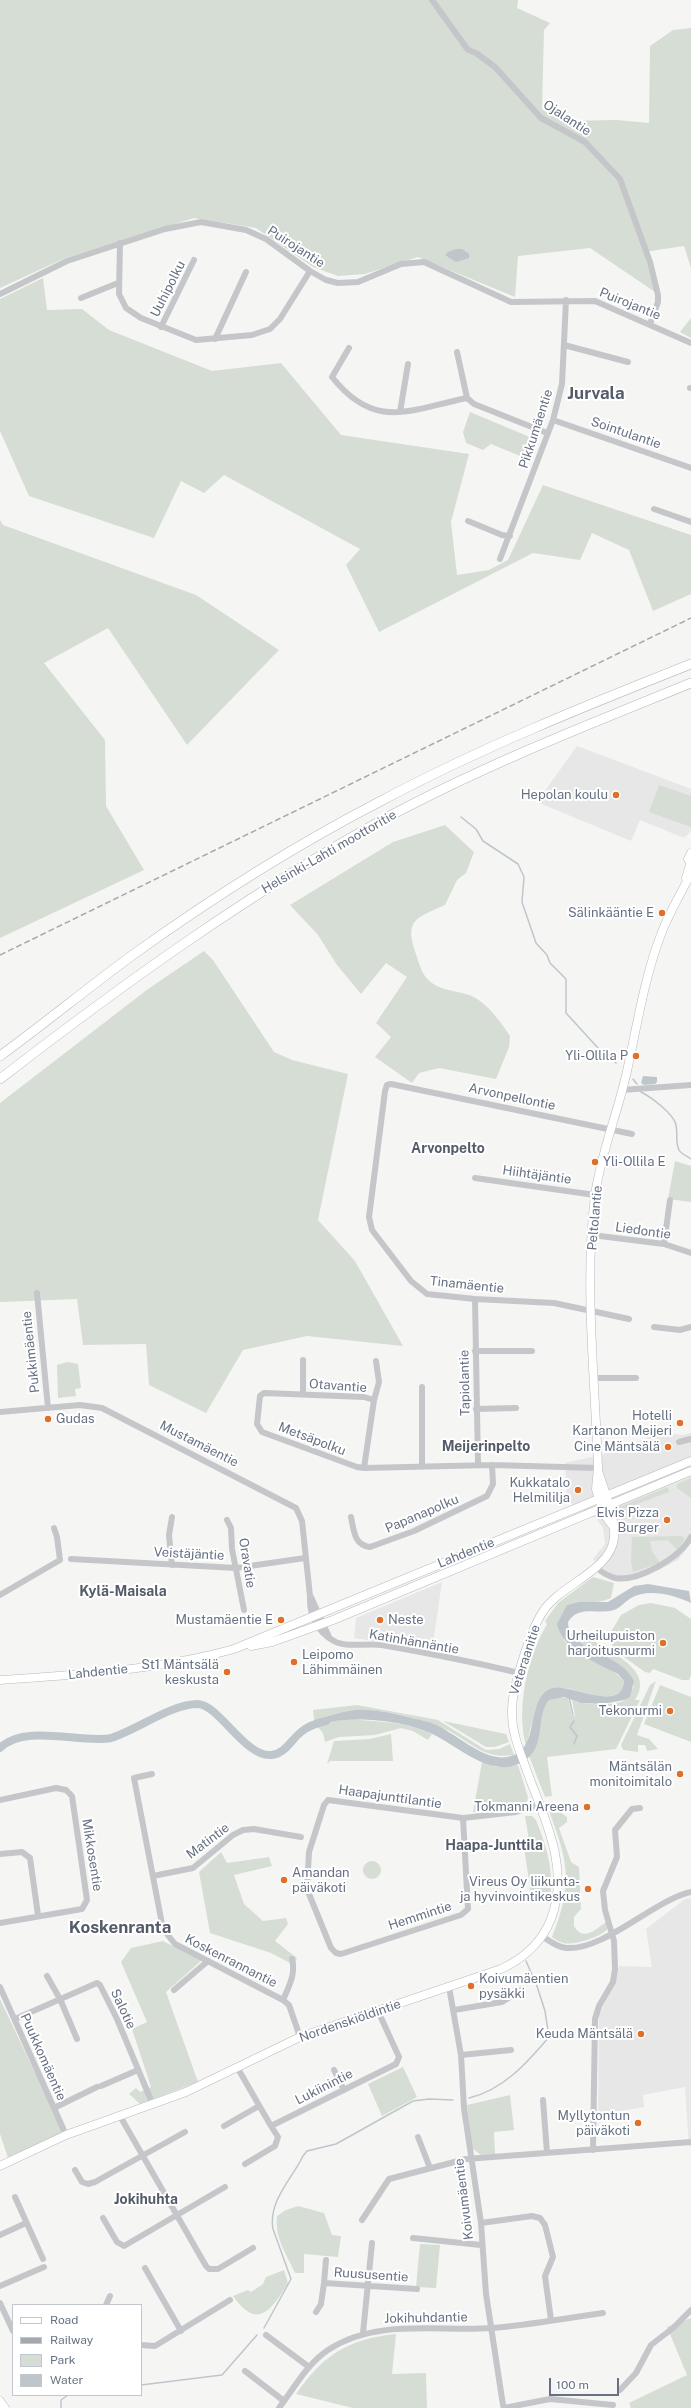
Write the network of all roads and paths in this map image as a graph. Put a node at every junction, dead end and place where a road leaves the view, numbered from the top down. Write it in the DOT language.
graph roads {
  1 [pos="432,0"];
  2 [pos="120,243"];
  3 [pos="194,260"];
  4 [pos="310,271"];
  5 [pos="246,272"];
  6 [pos="118,283"];
  7 [pos="0,294"];
  8 [pos="81,298"];
  9 [pos="566,300"];
  10 [pos="650,324"];
  11 [pos="161,327"];
  12 [pos="215,340"];
  13 [pos="691,344"];
  14 [pos="564,345"];
  15 [pos="349,348"];
  16 [pos="457,352"];
  17 [pos="628,362"];
  18 [pos="408,364"];
  19 [pos="467,398"];
  20 [pos="400,412"];
  21 [pos="553,420"];
  22 [pos="547,433"];
  23 [pos="691,468"];
  24 [pos="654,509"];
  25 [pos="468,522"];
  26 [pos="691,522"];
  27 [pos="510,536"];
  28 [pos="500,559"];
  29 [pos="691,664"];
  30 [pos="691,683"];
  31 [pos="691,853"];
  32 [pos="691,865"];
  33 [pos="691,874"];
  34 [pos="684,883"];
  35 [pos="0,1056"];
  36 [pos="0,1080"];
  37 [pos="387,1085"];
  38 [pos="691,1085"];
  39 [pos="622,1090"];
  40 [pos="611,1129"];
  41 [pos="632,1134"];
  42 [pos="475,1178"];
  43 [pos="595,1195"];
  44 [pos="670,1200"];
  45 [pos="592,1235"];
  46 [pos="664,1244"];
  47 [pos="691,1253"];
  48 [pos="37,1293"];
  49 [pos="475,1300"];
  50 [pos="591,1311"];
  51 [pos="629,1319"];
  52 [pos="691,1326"];
  53 [pos="654,1327"];
  54 [pos="475,1351"];
  55 [pos="532,1351"];
  56 [pos="303,1360"];
  57 [pos="376,1361"];
  58 [pos="595,1378"];
  59 [pos="636,1378"];
  60 [pos="422,1387"];
  61 [pos="303,1394"];
  62 [pos="374,1400"];
  63 [pos="48,1408"];
  64 [pos="516,1408"];
  65 [pos="476,1409"];
  66 [pos="0,1412"];
  67 [pos="257,1424"];
  68 [pos="691,1439"];
  69 [pos="679,1442"];
  70 [pos="691,1461"];
  71 [pos="478,1465"];
  72 [pos="492,1465"];
  73 [pos="422,1466"];
  74 [pos="364,1468"];
  75 [pos="598,1469"];
  76 [pos="691,1471"];
  77 [pos="602,1498"];
  78 [pos="605,1507"];
  79 [pos="172,1517"];
  80 [pos="351,1518"];
  81 [pos="227,1520"];
  82 [pos="54,1528"];
  83 [pos="690,1540"];
  84 [pos="305,1558"];
  85 [pos="71,1559"];
  86 [pos="172,1565"];
  87 [pos="596,1567"];
  88 [pos="236,1568"];
  89 [pos="0,1595"];
  90 [pos="244,1610"];
  91 [pos="316,1614"];
  92 [pos="321,1624"];
  93 [pos="242,1646"];
  94 [pos="519,1673"];
  95 [pos="0,1680"];
  96 [pos="152,1774"];
  97 [pos="0,1800"];
  98 [pos="539,1805"];
  99 [pos="640,1808"];
  100 [pos="463,1818"];
  101 [pos="301,1836"];
  102 [pos="0,1854"];
  103 [pos="153,1876"];
  104 [pos="691,1892"];
  105 [pos="38,1915"];
  106 [pos="0,1923"];
  107 [pos="612,1933"];
  108 [pos="542,1936"];
  109 [pos="336,1953"];
  110 [pos="292,1959"];
  111 [pos="208,1961"];
  112 [pos="47,1976"];
  113 [pos="449,1987"];
  114 [pos="523,1988"];
  115 [pos="1,1990"];
  116 [pos="174,1990"];
  117 [pos="60,1999"];
  118 [pos="283,2000"];
  119 [pos="454,2010"];
  120 [pos="378,2011"];
  121 [pos="15,2019"];
  122 [pos="300,2037"];
  123 [pos="77,2039"];
  124 [pos="511,2050"];
  125 [pos="461,2055"];
  126 [pos="237,2067"];
  127 [pos="138,2070"];
  128 [pos="334,2070"];
  129 [pos="344,2090"];
  130 [pos="543,2100"];
  131 [pos="153,2105"];
  132 [pos="259,2106"];
  133 [pos="54,2108"];
  134 [pos="120,2116"];
  135 [pos="224,2126"];
  136 [pos="271,2126"];
  137 [pos="185,2132"];
  138 [pos="66,2135"];
  139 [pos="418,2136"];
  140 [pos="691,2142"];
  141 [pos="593,2150"];
  142 [pos="547,2153"];
  143 [pos="144,2156"];
  144 [pos="471,2158"];
  145 [pos="245,2164"];
  146 [pos="0,2166"];
  147 [pos="430,2168"];
  148 [pos="75,2170"];
  149 [pos="226,2187"];
  150 [pos="15,2197"];
  151 [pos="177,2216"];
  152 [pos="103,2218"];
  153 [pos="362,2220"];
  154 [pos="26,2223"];
  155 [pos="481,2223"];
  156 [pos="0,2236"];
  157 [pos="413,2238"];
  158 [pos="372,2243"];
  159 [pos="481,2245"];
  160 [pos="252,2248"];
  161 [pos="43,2258"];
  162 [pos="326,2260"];
  163 [pos="44,2267"];
  164 [pos="145,2268"];
  165 [pos="324,2283"];
  166 [pos="0,2286"];
  167 [pos="367,2286"];
  168 [pos="418,2289"];
  169 [pos="110,2296"];
  170 [pos="230,2300"];
  171 [pos="0,2303"];
  172 [pos="106,2304"];
  173 [pos="691,2310"];
  174 [pos="316,2312"];
  175 [pos="603,2313"];
  176 [pos="550,2320"];
  177 [pos="12,2327"];
  178 [pos="492,2328"];
  179 [pos="180,2331"];
  180 [pos="363,2333"];
  181 [pos="266,2335"];
  182 [pos="142,2346"];
  183 [pos="309,2367"];
  184 [pos="245,2371"];
  185 [pos="620,2390"];
  186 [pos="284,2401"];
  187 [pos="0,2402"];
  188 [pos="613,2405"];
  189 [pos="5,2408"];
  190 [pos="280,2408"];
  191 [pos="504,2408"];
  1 -- 10 [label="street, Ojalantie"];
  2 -- 4 [label="street, Puirojantie"];
  2 -- 6 [label="street"];
  2 -- 7 [label="street, Puirojantie"];
  3 -- 11 [label="street, Uuhipolku"];
  4 -- 9 [label="street, Puirojantie"];
  4 -- 12 [label="street"];
  5 -- 12 [label="street"];
  6 -- 8 [label="street"];
  6 -- 11 [label="street"];
  9 -- 10 [label="street, Puirojantie"];
  9 -- 14 [label="street, Pikkumäentie"];
  10 -- 13 [label="street, Puirojantie"];
  11 -- 12 [label="street"];
  14 -- 17 [label="street"];
  14 -- 21 [label="street, Pikkumäentie"];
  15 -- 20 [label="street"];
  16 -- 19 [label="street"];
  18 -- 20 [label="street"];
  19 -- 20 [label="street"];
  19 -- 22 [label="street"];
  21 -- 22 [label="street, Pikkumäentie"];
  21 -- 23 [label="street, Sointulantie"];
  22 -- 27 [label="street, Pikkumäentie"];
  24 -- 26 [label="street"];
  25 -- 27 [label="street"];
  27 -- 28 [label="street, Pikkumäentie"];
  29 -- 35 [label="highway, Helsinki-Lahti moottoritie"];
  30 -- 36 [label="highway, Helsinki-Lahti moottoritie"];
  31 -- 32 [label="main road, Peltolantie"];
  32 -- 34 [label="main road, Peltolantie"];
  33 -- 34 [label="main road, Peltolantie"];
  34 -- 39 [label="main road, Peltolantie"];
  37 -- 40 [label="street, Arvonpellontie"];
  37 -- 49 [label="street, Tinamäentie"];
  38 -- 39 [label="street"];
  39 -- 40 [label="main road, Peltolantie"];
  40 -- 41 [label="street, Arvonpellontie"];
  40 -- 43 [label="main road, Peltolantie"];
  42 -- 43 [label="street, Hiihtäjäntie"];
  43 -- 45 [label="main road, Peltolantie"];
  44 -- 46 [label="street"];
  45 -- 46 [label="street, Liedontie"];
  45 -- 50 [label="main road, Peltolantie"];
  46 -- 47 [label="street, Liedontie"];
  48 -- 63 [label="street, Pukkimäentie"];
  49 -- 50 [label="street, Tinamäentie"];
  49 -- 54 [label="street, Tapiolantie"];
  50 -- 51 [label="street, Tinamäentie"];
  50 -- 58 [label="main road, Peltolantie"];
  52 -- 53 [label="street"];
  54 -- 55 [label="street"];
  54 -- 65 [label="street, Tapiolantie"];
  56 -- 61 [label="street"];
  57 -- 62 [label="street"];
  58 -- 59 [label="street"];
  58 -- 75 [label="main road, Peltolantie"];
  60 -- 73 [label="street"];
  61 -- 62 [label="street, Otavantie"];
  61 -- 67 [label="street, Otavantie"];
  62 -- 74 [label="street, Otavantie"];
  63 -- 66 [label="street, Mustamäentie"];
  63 -- 84 [label="street, Mustamäentie"];
  64 -- 65 [label="street"];
  65 -- 71 [label="street, Tapiolantie"];
  67 -- 74 [label="street, Metsäpolku"];
  68 -- 69 [label="street"];
  70 -- 77 [label="main road, Lahdentie"];
  71 -- 72 [label="street, Metsäpolku"];
  71 -- 73 [label="street, Metsäpolku"];
  72 -- 75 [label="street, Metsäpolku"];
  72 -- 80 [label="street, Papanapolku"];
  73 -- 74 [label="street, Metsäpolku"];
  75 -- 77 [label="main road, Peltolantie"];
  76 -- 78 [label="main road, Lahdentie"];
  77 -- 78 [label="main road, Veteraanitie"];
  77 -- 91 [label="main road, Lahdentie"];
  78 -- 87 [label="main road, Veteraanitie"];
  78 -- 92 [label="main road, Lahdentie"];
  79 -- 86 [label="street"];
  81 -- 88 [label="street, Oravatie"];
  82 -- 89 [label="street"];
  83 -- 87 [label="street"];
  84 -- 88 [label="street, Veistäjäntie"];
  84 -- 91 [label="street, Mustamäentie"];
  85 -- 86 [label="street, Veistäjäntie"];
  86 -- 88 [label="street, Veistäjäntie"];
  87 -- 94 [label="main road, Veteraanitie"];
  88 -- 90 [label="street, Oravatie"];
  91 -- 92 [label="street, Katinhännäntie"];
  91 -- 93 [label="main road, Lahdentie"];
  92 -- 93 [label="main road, Lahdentie"];
  92 -- 94 [label="street, Katinhännäntie"];
  93 -- 95 [label="main road, Lahdentie"];
  94 -- 98 [label="main road, Veteraanitie"];
  96 -- 103 [label="street, Koskenrannantie"];
  97 -- 105 [label="street, Mikkosentie"];
  98 -- 100 [label="street, Haapajunttilantie"];
  98 -- 108 [label="main road, Veteraanitie"];
  99 -- 107 [label="street"];
  100 -- 109 [label="street, Hemmintie"];
  100 -- 109 [label="street, Haapajunttilantie"];
  101 -- 103 [label="street, Matintie"];
  102 -- 105 [label="street"];
  103 -- 111 [label="street, Koskenrannantie"];
  104 -- 107 [label="street"];
  105 -- 106 [label="street, Mikkosentie"];
  107 -- 108 [label="street"];
  107 -- 141 [label="street"];
  108 -- 113 [label="main road, Nordenskiöldintie"];
  110 -- 118 [label="street"];
  111 -- 116 [label="street"];
  111 -- 118 [label="street, Koskenrannantie"];
  112 -- 117 [label="street"];
  113 -- 119 [label="street, Koivumäentie"];
  113 -- 120 [label="main road, Nordenskiöldintie"];
  114 -- 119 [label="street"];
  115 -- 121 [label="street, Puukkomäentie"];
  117 -- 121 [label="street, Salotie"];
  117 -- 123 [label="street"];
  117 -- 127 [label="street, Salotie"];
  118 -- 122 [label="street, Koskenrannantie"];
  119 -- 125 [label="street, Koivumäentie"];
  120 -- 122 [label="main road, Nordenskiöldintie"];
  120 -- 129 [label="street, Lukiinintie"];
  121 -- 133 [label="street, Puukkomäentie"];
  122 -- 126 [label="main road, Nordenskiöldintie"];
  124 -- 125 [label="street"];
  125 -- 144 [label="street, Koivumäentie"];
  126 -- 131 [label="main road, Nordenskiöldintie"];
  126 -- 132 [label="street"];
  127 -- 131 [label="street, Salotie"];
  127 -- 133 [label="street"];
  128 -- 129 [label="street"];
  129 -- 136 [label="street, Lukiinintie"];
  130 -- 142 [label="street"];
  131 -- 134 [label="main road, Nordenskiöldintie"];
  132 -- 135 [label="street"];
  132 -- 136 [label="street"];
  133 -- 138 [label="street, Puukkomäentie"];
  134 -- 138 [label="main road, Nordenskiöldintie"];
  134 -- 143 [label="street"];
  136 -- 145 [label="street"];
  137 -- 143 [label="street"];
  138 -- 146 [label="main road, Nordenskiöldintie"];
  139 -- 147 [label="street"];
  140 -- 141 [label="street"];
  141 -- 142 [label="street"];
  142 -- 144 [label="street"];
  143 -- 148 [label="street"];
  143 -- 151 [label="street"];
  144 -- 147 [label="street"];
  144 -- 155 [label="street, Koivumäentie"];
  147 -- 153 [label="street"];
  149 -- 151 [label="street"];
  150 -- 154 [label="street"];
  151 -- 152 [label="street"];
  151 -- 160 [label="street"];
  154 -- 156 [label="street"];
  154 -- 161 [label="street"];
  155 -- 159 [label="street, Koivumäentie"];
  155 -- 176 [label="street"];
  157 -- 159 [label="street"];
  158 -- 167 [label="street"];
  159 -- 178 [label="street, Koivumäentie"];
  162 -- 165 [label="street, Ruususentie"];
  163 -- 166 [label="street"];
  164 -- 179 [label="street"];
  165 -- 167 [label="street, Ruususentie"];
  165 -- 174 [label="street, Ruususentie"];
  167 -- 168 [label="street, Ruususentie"];
  167 -- 180 [label="street"];
  169 -- 172 [label="street"];
  170 -- 179 [label="street"];
  171 -- 177 [label="street"];
  173 -- 185 [label="street"];
  175 -- 176 [label="street, Jokihuhdantie"];
  176 -- 178 [label="street, Jokihuhdantie"];
  178 -- 180 [label="street, Jokihuhdantie"];
  178 -- 191 [label="street, Koivumäentie"];
  179 -- 182 [label="street"];
  180 -- 183 [label="street, Jokihuhdantie"];
  181 -- 183 [label="street"];
  183 -- 186 [label="street, Jokihuhdantie"];
  184 -- 186 [label="street"];
  186 -- 190 [label="street, Jokihuhdantie"];
  187 -- 189 [label="main road"];
  188 -- 191 [label="street"];
}
